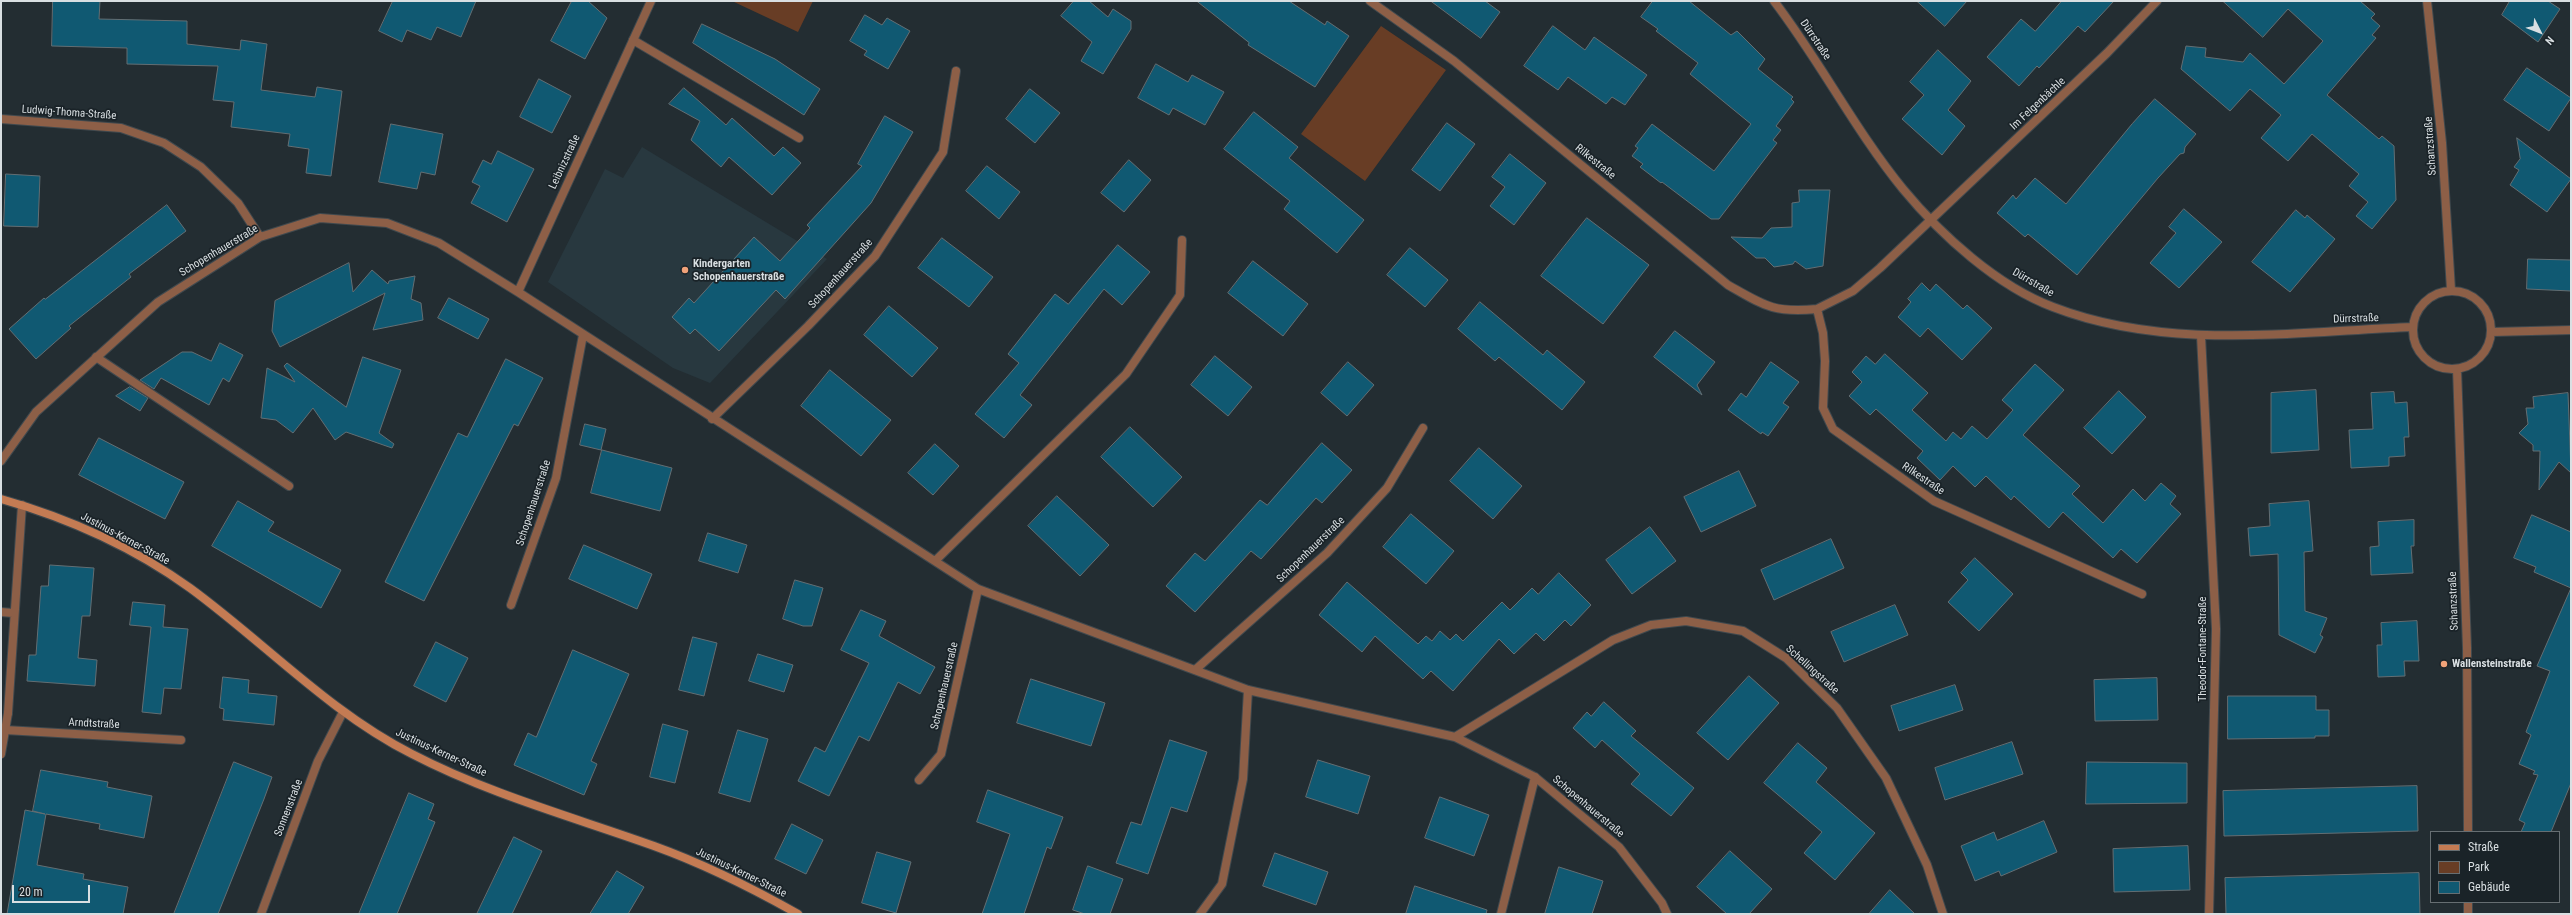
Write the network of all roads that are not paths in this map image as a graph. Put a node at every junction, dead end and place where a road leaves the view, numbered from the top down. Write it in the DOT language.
graph roads {
  1 [pos="651,1"];
  2 [pos="1370,1"];
  3 [pos="1774,1"];
  4 [pos="2157,1"];
  5 [pos="2427,1"];
  6 [pos="633,40"];
  7 [pos="956,71"];
  8 [pos="1,119"];
  9 [pos="799,138"];
  10 [pos="1930,220"];
  11 [pos="260,237"];
  12 [pos="1182,240"];
  13 [pos="2451,290"];
  14 [pos="518,292"];
  15 [pos="1817,309"];
  16 [pos="2412,327"];
  17 [pos="2571,330"];
  18 [pos="2491,332"];
  19 [pos="583,335"];
  20 [pos="2201,336"];
  21 [pos="96,357"];
  22 [pos="2457,369"];
  23 [pos="712,419"];
  24 [pos="1423,428"];
  25 [pos="1,461"];
  26 [pos="289,486"];
  27 [pos="1,499"];
  28 [pos="22,505"];
  29 [pos="934,561"];
  30 [pos="978,589"];
  31 [pos="2142,594"];
  32 [pos="511,605"];
  33 [pos="1,612"];
  34 [pos="13,612"];
  35 [pos="1195,670"];
  36 [pos="1248,690"];
  37 [pos="343,712"];
  38 [pos="5,730"];
  39 [pos="1455,737"];
  40 [pos="181,740"];
  41 [pos="1,754"];
  42 [pos="1536,777"];
  43 [pos="918,780"];
  44 [pos="2468,831"];
  45 [pos="2468,903"];
  46 [pos="261,914"];
  47 [pos="798,914"];
  48 [pos="1200,914"];
  49 [pos="1501,914"];
  50 [pos="1667,914"];
  51 [pos="1943,914"];
  52 [pos="2209,914"];
  53 [pos="2468,914"];
  1 -- 6 [label="street, Leibnizstraße"];
  2 -- 15 [label="street, Rilkestraße"];
  3 -- 10 [label="street, Dürrstraße"];
  4 -- 10 [label="street, Im Felgenbächle"];
  5 -- 13 [label="street, Schanzstraße"];
  6 -- 9 [label="street"];
  6 -- 14 [label="street, Leibnizstraße"];
  7 -- 23 [label="street, Schopenhauerstraße"];
  8 -- 11 [label="street, Ludwig-Thoma-Straße"];
  10 -- 15 [label="street, Rilkestraße"];
  10 -- 20 [label="street, Dürrstraße"];
  11 -- 14 [label="street, Schopenhauerstraße"];
  11 -- 21 [label="street, Schopenhauerstraße"];
  12 -- 29 [label="street"];
  13 -- 16 [label="street"];
  13 -- 18 [label="street"];
  14 -- 19 [label="street, Schopenhauerstraße"];
  15 -- 31 [label="street, Rilkestraße"];
  16 -- 20 [label="street, Dürrstraße"];
  16 -- 22 [label="street"];
  17 -- 18 [label="street"];
  18 -- 22 [label="street"];
  19 -- 23 [label="street, Schopenhauerstraße"];
  19 -- 32 [label="street, Schopenhauerstraße"];
  20 -- 52 [label="street, Theodor-Fontane-Straße"];
  21 -- 25 [label="street, Schopenhauerstraße"];
  21 -- 26 [label="street"];
  22 -- 44 [label="street, Schanzstraße"];
  23 -- 29 [label="street, Schopenhauerstraße"];
  24 -- 35 [label="street, Schopenhauerstraße"];
  27 -- 28 [label="street, Justinus-Kerner-Straße"];
  28 -- 34 [label="street"];
  28 -- 37 [label="street, Justinus-Kerner-Straße"];
  29 -- 30 [label="street, Schopenhauerstraße"];
  30 -- 35 [label="street, Schopenhauerstraße"];
  30 -- 43 [label="street, Schopenhauerstraße"];
  33 -- 34 [label="street"];
  34 -- 38 [label="street"];
  35 -- 36 [label="street, Schopenhauerstraße"];
  36 -- 39 [label="street, Schopenhauerstraße"];
  36 -- 48 [label="street"];
  37 -- 46 [label="street, Sonnenstraße"];
  37 -- 47 [label="street, Justinus-Kerner-Straße"];
  38 -- 40 [label="street, Arndtstraße"];
  38 -- 41 [label="street"];
  39 -- 42 [label="street, Schopenhauerstraße"];
  39 -- 51 [label="street, Schellingstraße"];
  42 -- 49 [label="street, Schopenhauerstraße"];
  42 -- 50 [label="street, Schopenhauerstraße"];
  45 -- 53 [label="street"];
}
